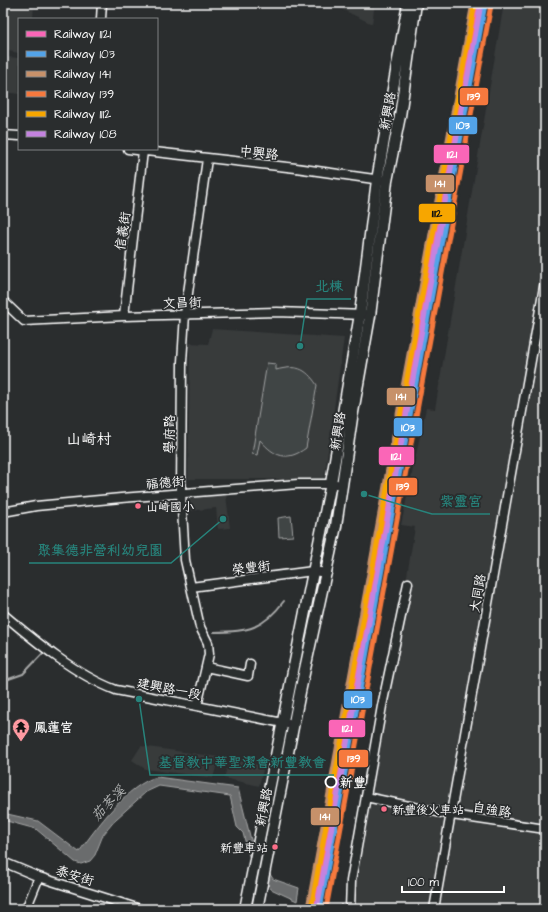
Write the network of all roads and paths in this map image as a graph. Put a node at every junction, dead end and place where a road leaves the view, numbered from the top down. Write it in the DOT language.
graph roads {
  1 [pos="102,3"];
  2 [pos="408,3"];
  3 [pos="416,3"];
  4 [pos="101,18"];
  5 [pos="3,135"];
  6 [pos="18,136"];
  7 [pos="136,150"];
  8 [pos="143,151"];
  9 [pos="207,159"];
  10 [pos="382,180"];
  11 [pos="545,281"];
  12 [pos="3,301"];
  13 [pos="185,314"];
  14 [pos="365,315"];
  15 [pos="124,316"];
  16 [pos="331,483"];
  17 [pos="341,485"];
  18 [pos="181,493"];
  19 [pos="3,512"];
  20 [pos="314,571"];
  21 [pos="327,573"];
  22 [pos="408,583"];
  23 [pos="191,587"];
  24 [pos="3,614"];
  25 [pos="250,664"];
  26 [pos="206,667"];
  27 [pos="197,706"];
  28 [pos="283,723"];
  29 [pos="293,725"];
  30 [pos="366,797"];
  31 [pos="452,814"];
  32 [pos="545,829"];
  33 [pos="3,862"];
  34 [pos="39,877"];
  35 [pos="26,909"];
  36 [pos="140,909"];
  37 [pos="245,909"];
  38 [pos="257,909"];
  39 [pos="350,909"];
  40 [pos="434,909"];
  1 -- 4 [label="street"];
  2 -- 10 [label="main road, 新興路"];
  3 -- 10 [label="main road, 新興路"];
  5 -- 6 [label="street"];
  7 -- 8 [label="street, 中興路"];
  8 -- 9 [label="street, 中興路"];
  8 -- 15 [label="street, 信義街"];
  9 -- 10 [label="street, 中興路"];
  9 -- 13 [label="street, 學府路"];
  10 -- 14 [label="main road, 新興路"];
  11 -- 31 [label="street, 大同路"];
  12 -- 15 [label="street, 文昌街"];
  13 -- 14 [label="street, 文昌街"];
  13 -- 15 [label="street, 文昌街"];
  13 -- 18 [label="street, 學府路"];
  14 -- 16 [label="main road, 新興路"];
  14 -- 17 [label="main road, 新興路"];
  16 -- 17 [label="street, 福德街"];
  16 -- 18 [label="street, 福德街"];
  16 -- 20 [label="main road, 新興路"];
  17 -- 21 [label="main road, 新興路"];
  18 -- 19 [label="street, 福德街"];
  18 -- 23 [label="street, 學府路"];
  20 -- 21 [label="street, 榮豐街"];
  20 -- 23 [label="street, 榮豐街"];
  20 -- 28 [label="main road, 新興路"];
  21 -- 29 [label="main road, 新興路"];
  22 -- 30 [label="street"];
  23 -- 26 [label="street, 學府路"];
  24 -- 27 [label="street, 建興路一段"];
  25 -- 26 [label="street"];
  26 -- 27 [label="street, 學府路"];
  27 -- 28 [label="street, 建興路一段"];
  28 -- 29 [label="street, 建興路一段"];
  28 -- 37 [label="main road, 新興路"];
  29 -- 38 [label="main road, 新興路"];
  30 -- 31 [label="street, 自強路"];
  30 -- 39 [label="street"];
  31 -- 32 [label="street, 自強路"];
  31 -- 40 [label="street, 大同路"];
  33 -- 34 [label="street, 泰安街"];
  34 -- 35 [label="street"];
  34 -- 36 [label="street, 泰安街"];
}
